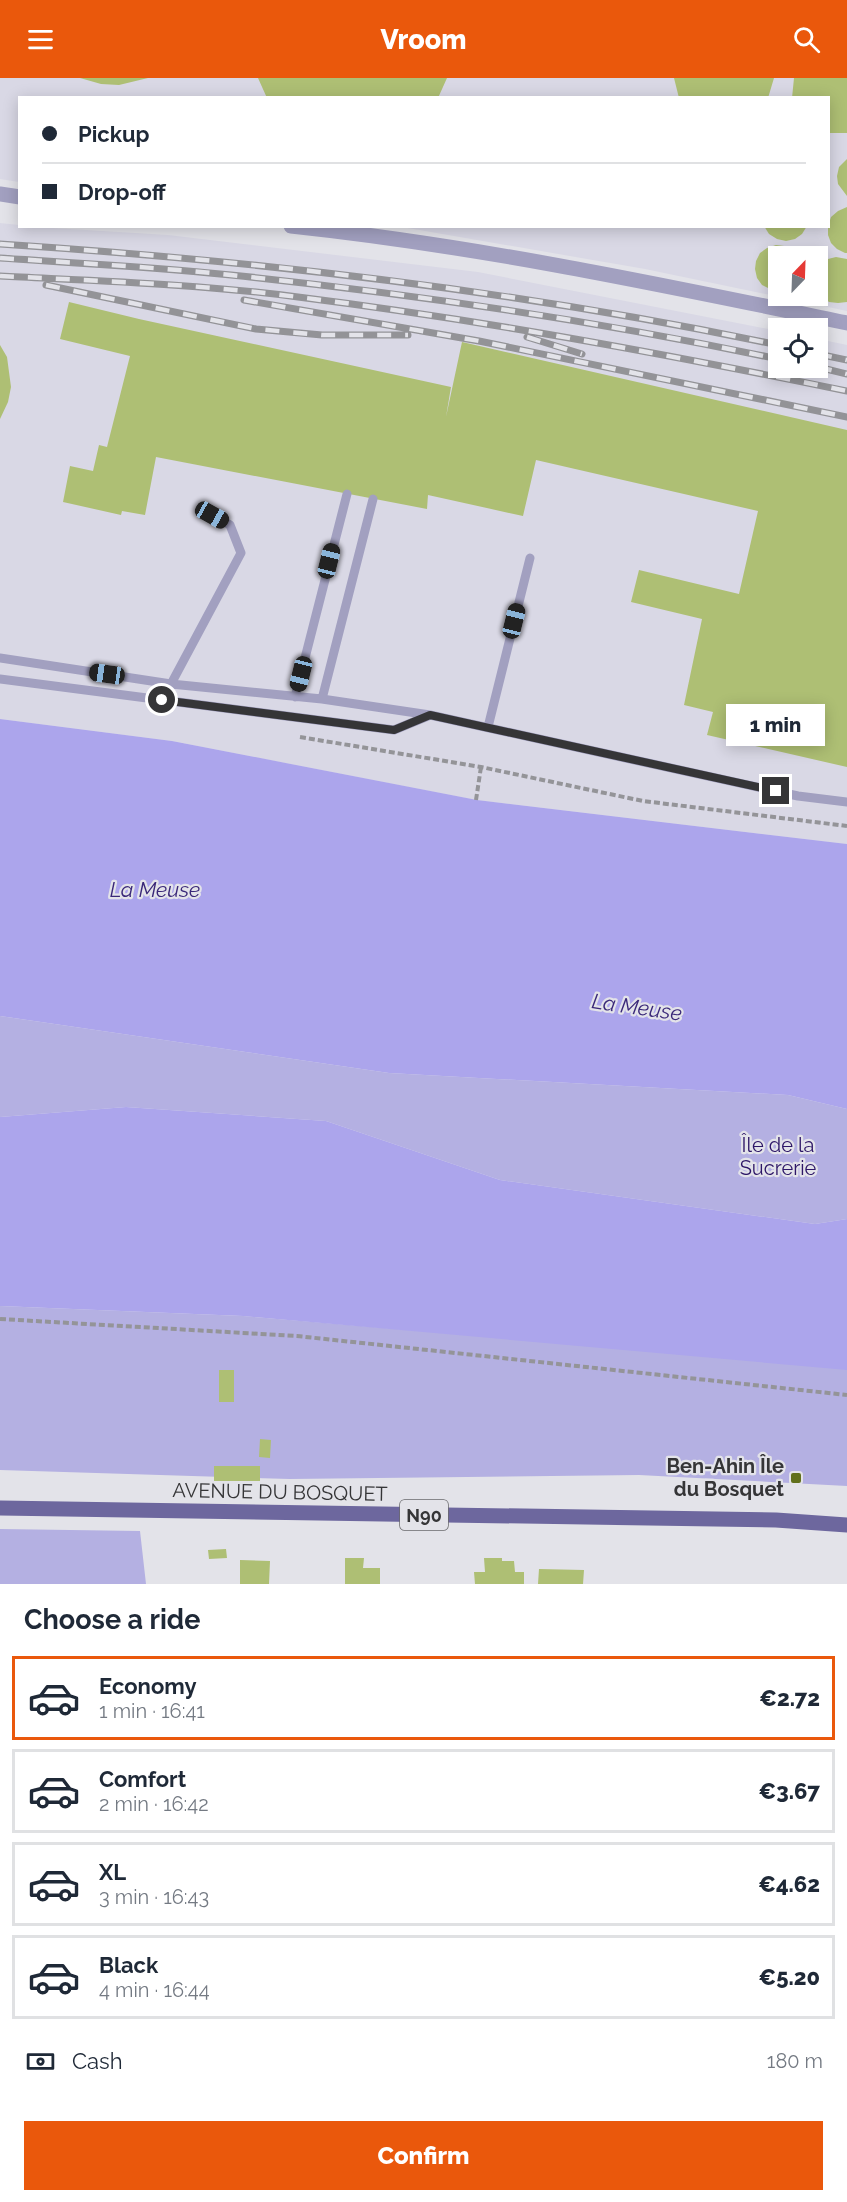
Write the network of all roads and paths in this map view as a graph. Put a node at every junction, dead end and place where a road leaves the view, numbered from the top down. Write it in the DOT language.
graph roads {
  1 [pos="0,194"];
  2 [pos="18,197"];
  3 [pos="309,228"];
  4 [pos="847,323"];
  5 [pos="347,494"];
  6 [pos="373,499"];
  7 [pos="212,515"];
  8 [pos="530,558"];
  9 [pos="0,658"];
  10 [pos="0,679"];
  11 [pos="171,684"];
  12 [pos="295,697"];
  13 [pos="322,699"];
  14 [pos="430,715"];
  15 [pos="488,727"];
  16 [pos="298,736"];
  17 [pos="481,767"];
  18 [pos="477,800"];
  19 [pos="847,802"];
  20 [pos="847,826"];
  21 [pos="0,1319"];
  22 [pos="847,1395"];
  23 [pos="0,1509"];
  24 [pos="847,1525"];
  1 -- 2 [label="street"];
  3 -- 4 [label="street"];
  5 -- 12 [label="lane"];
  6 -- 13 [label="lane"];
  7 -- 11 [label="lane"];
  8 -- 15 [label="lane"];
  9 -- 11 [label="lane"];
  10 -- 14 [label="lane"];
  11 -- 12 [label="lane"];
  12 -- 13 [label="lane"];
  13 -- 14 [label="lane"];
  14 -- 15 [label="lane"];
  15 -- 19 [label="lane"];
  16 -- 17 [label="path"];
  17 -- 18 [label="path"];
  17 -- 20 [label="path"];
  21 -- 22 [label="path"];
  23 -- 24 [label="main road, AVENUE DU BOSQUET / N90"];
}
